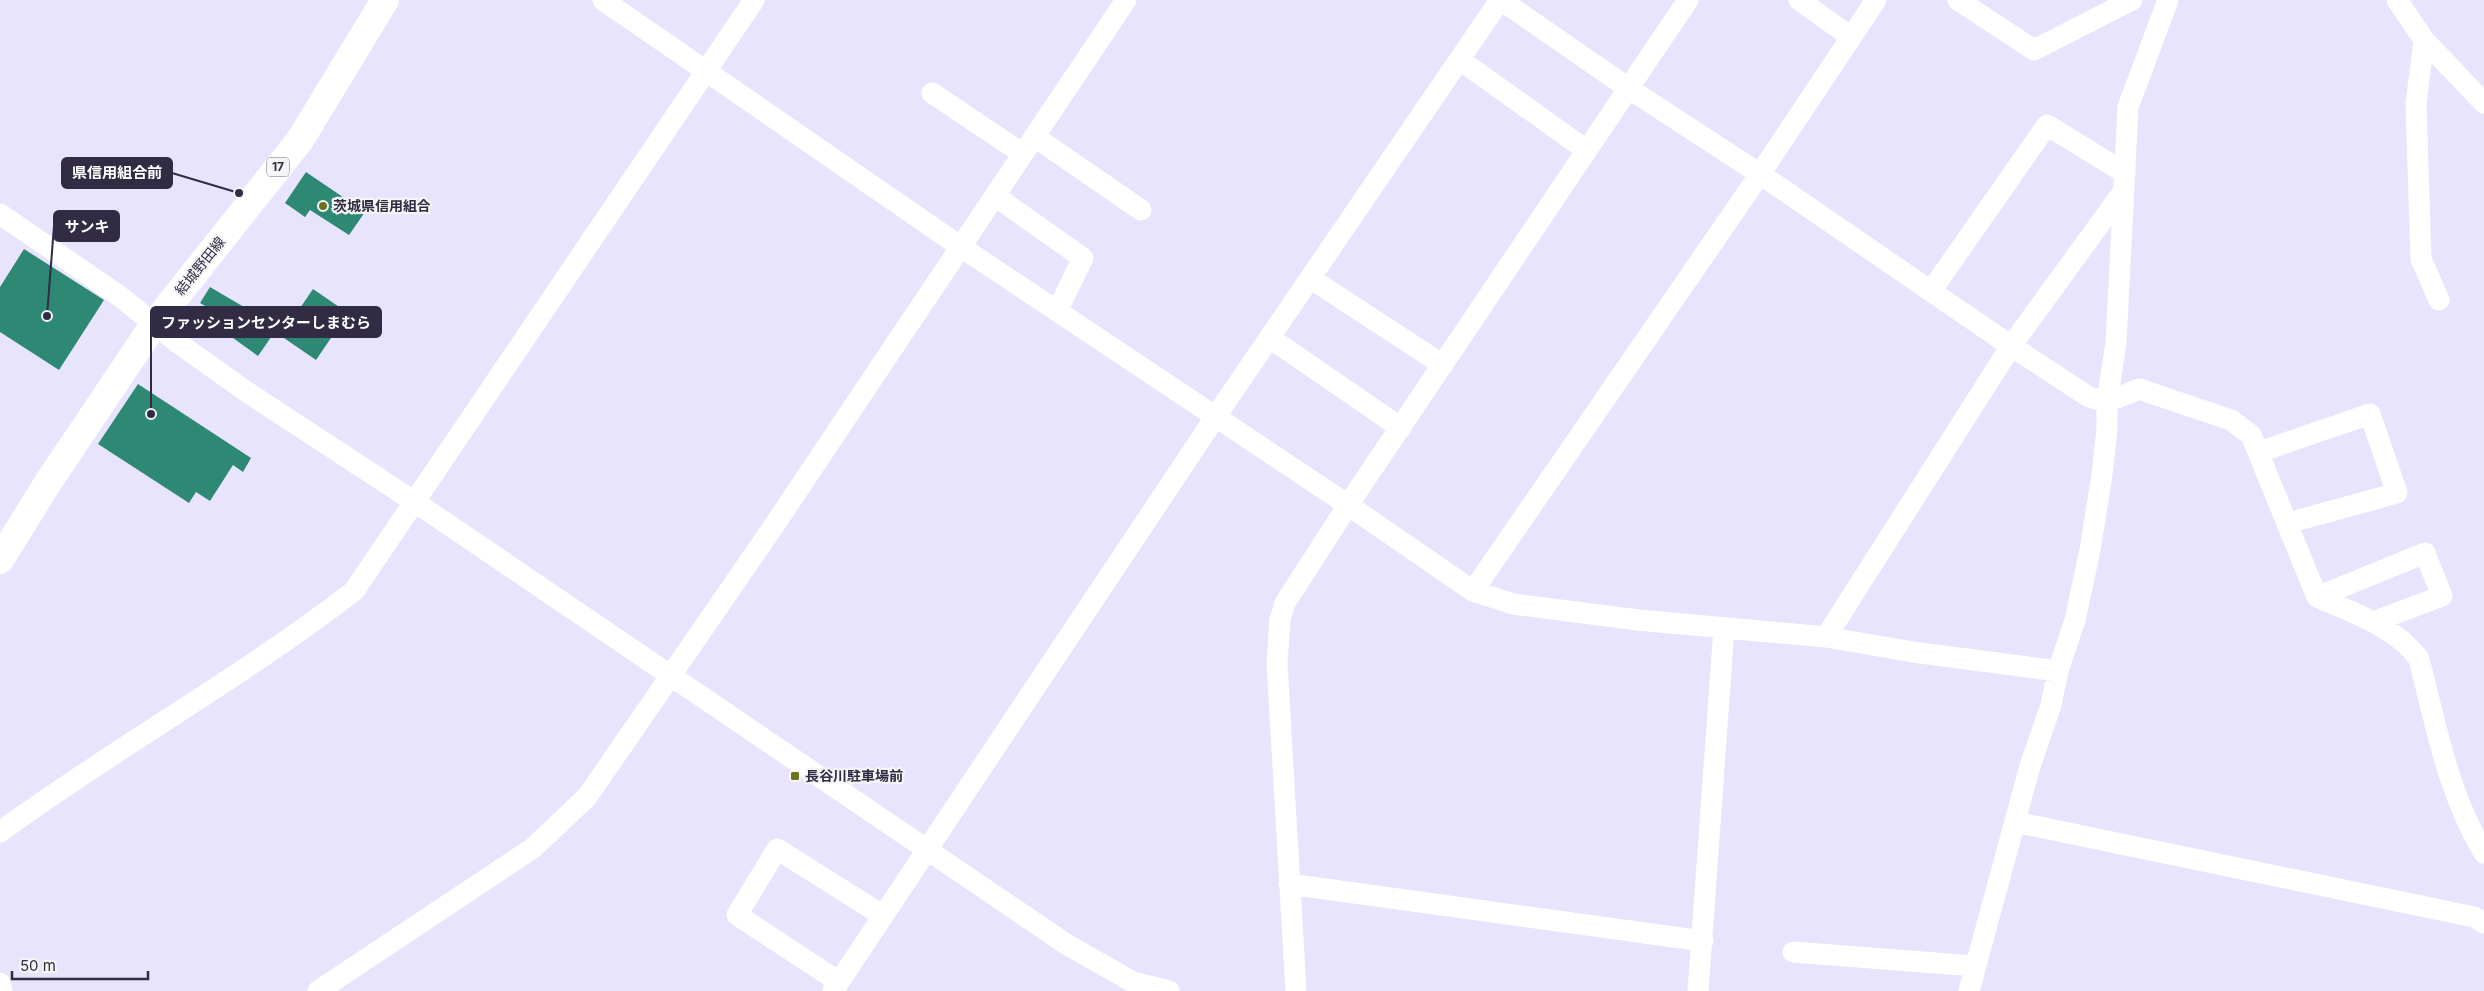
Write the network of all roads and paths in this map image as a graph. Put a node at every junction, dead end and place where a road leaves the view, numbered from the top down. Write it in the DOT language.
graph roads {
  1 [pos="385,0"];
  2 [pos="603,0"];
  3 [pos="754,0"];
  4 [pos="1126,0"];
  5 [pos="1500,0"];
  6 [pos="1688,0"];
  7 [pos="1799,0"];
  8 [pos="1876,0"];
  9 [pos="1958,0"];
  10 [pos="2132,0"];
  11 [pos="2168,0"];
  12 [pos="2397,0"];
  13 [pos="1851,37"];
  14 [pos="2424,40"];
  15 [pos="1460,60"];
  16 [pos="706,70"];
  17 [pos="1628,88"];
  18 [pos="932,93"];
  19 [pos="2484,103"];
  20 [pos="1029,146"];
  21 [pos="1586,150"];
  22 [pos="1760,174"];
  23 [pos="2124,182"];
  24 [pos="995,196"];
  25 [pos="1141,210"];
  26 [pos="0,214"];
  27 [pos="961,247"];
  28 [pos="1310,278"];
  29 [pos="1931,291"];
  30 [pos="2439,300"];
  31 [pos="1057,311"];
  32 [pos="155,324"];
  33 [pos="1270,338"];
  34 [pos="2011,346"];
  35 [pos="1443,365"];
  36 [pos="2107,402"];
  37 [pos="1216,416"];
  38 [pos="1401,428"];
  39 [pos="2259,452"];
  40 [pos="415,502"];
  41 [pos="1348,504"];
  42 [pos="2288,523"];
  43 [pos="0,560"];
  44 [pos="1473,591"];
  45 [pos="2317,597"];
  46 [pos="2373,622"];
  47 [pos="1724,628"];
  48 [pos="1826,638"];
  49 [pos="2058,671"];
  50 [pos="671,676"];
  51 [pos="2015,822"];
  52 [pos="0,832"];
  53 [pos="927,850"];
  54 [pos="2484,853"];
  55 [pos="1289,884"];
  56 [pos="882,915"];
  57 [pos="2484,922"];
  58 [pos="1703,942"];
  59 [pos="1793,952"];
  60 [pos="1975,966"];
  61 [pos="0,983"];
  62 [pos="836,986"];
  63 [pos="2,991"];
  64 [pos="318,991"];
  65 [pos="1169,991"];
  66 [pos="1296,991"];
  67 [pos="1698,991"];
  68 [pos="1969,991"];
  1 -- 32 [label="main road, 結城野田線 / 17"];
  2 -- 16 [label="street"];
  3 -- 16 [label="street"];
  4 -- 20 [label="street"];
  5 -- 15 [label="street"];
  5 -- 17 [label="street"];
  6 -- 17 [label="street"];
  7 -- 13 [label="street"];
  8 -- 13 [label="street"];
  9 -- 10 [label="street"];
  11 -- 23 [label="street"];
  12 -- 14 [label="street"];
  13 -- 22 [label="street"];
  14 -- 19 [label="street"];
  14 -- 30 [label="street"];
  15 -- 21 [label="street"];
  15 -- 28 [label="street"];
  16 -- 27 [label="street"];
  16 -- 40 [label="street"];
  17 -- 21 [label="street"];
  17 -- 22 [label="street"];
  18 -- 20 [label="street"];
  20 -- 24 [label="street"];
  20 -- 25 [label="street"];
  21 -- 35 [label="street"];
  22 -- 29 [label="street"];
  22 -- 44 [label="street"];
  23 -- 29 [label="street"];
  23 -- 34 [label="street"];
  23 -- 36 [label="street"];
  24 -- 27 [label="street"];
  24 -- 31 [label="street"];
  26 -- 32 [label="street"];
  27 -- 31 [label="street"];
  27 -- 50 [label="street"];
  28 -- 33 [label="street"];
  28 -- 35 [label="street"];
  29 -- 34 [label="street"];
  31 -- 37 [label="street"];
  32 -- 40 [label="street"];
  32 -- 43 [label="main road, 結城野田線 / 17"];
  33 -- 37 [label="street"];
  33 -- 38 [label="street"];
  34 -- 36 [label="street"];
  34 -- 48 [label="street"];
  35 -- 38 [label="street"];
  36 -- 39 [label="street"];
  36 -- 49 [label="street"];
  37 -- 41 [label="street"];
  37 -- 53 [label="street"];
  38 -- 41 [label="street"];
  39 -- 42 [label="street"];
  39 -- 42 [label="street"];
  40 -- 50 [label="street"];
  40 -- 52 [label="street"];
  41 -- 44 [label="street"];
  41 -- 55 [label="street"];
  42 -- 45 [label="street"];
  44 -- 47 [label="street"];
  45 -- 46 [label="street"];
  45 -- 46 [label="street"];
  46 -- 54 [label="street"];
  47 -- 48 [label="street"];
  47 -- 58 [label="street"];
  48 -- 49 [label="street"];
  49 -- 51 [label="street"];
  50 -- 53 [label="street"];
  50 -- 64 [label="street"];
  51 -- 57 [label="street"];
  51 -- 60 [label="street"];
  53 -- 56 [label="street"];
  53 -- 65 [label="street"];
  55 -- 58 [label="street"];
  55 -- 66 [label="street"];
  56 -- 62 [label="street"];
  56 -- 62 [label="street"];
  58 -- 67 [label="street"];
  59 -- 60 [label="street"];
  60 -- 68 [label="street"];
  61 -- 63 [label="street"];
}
